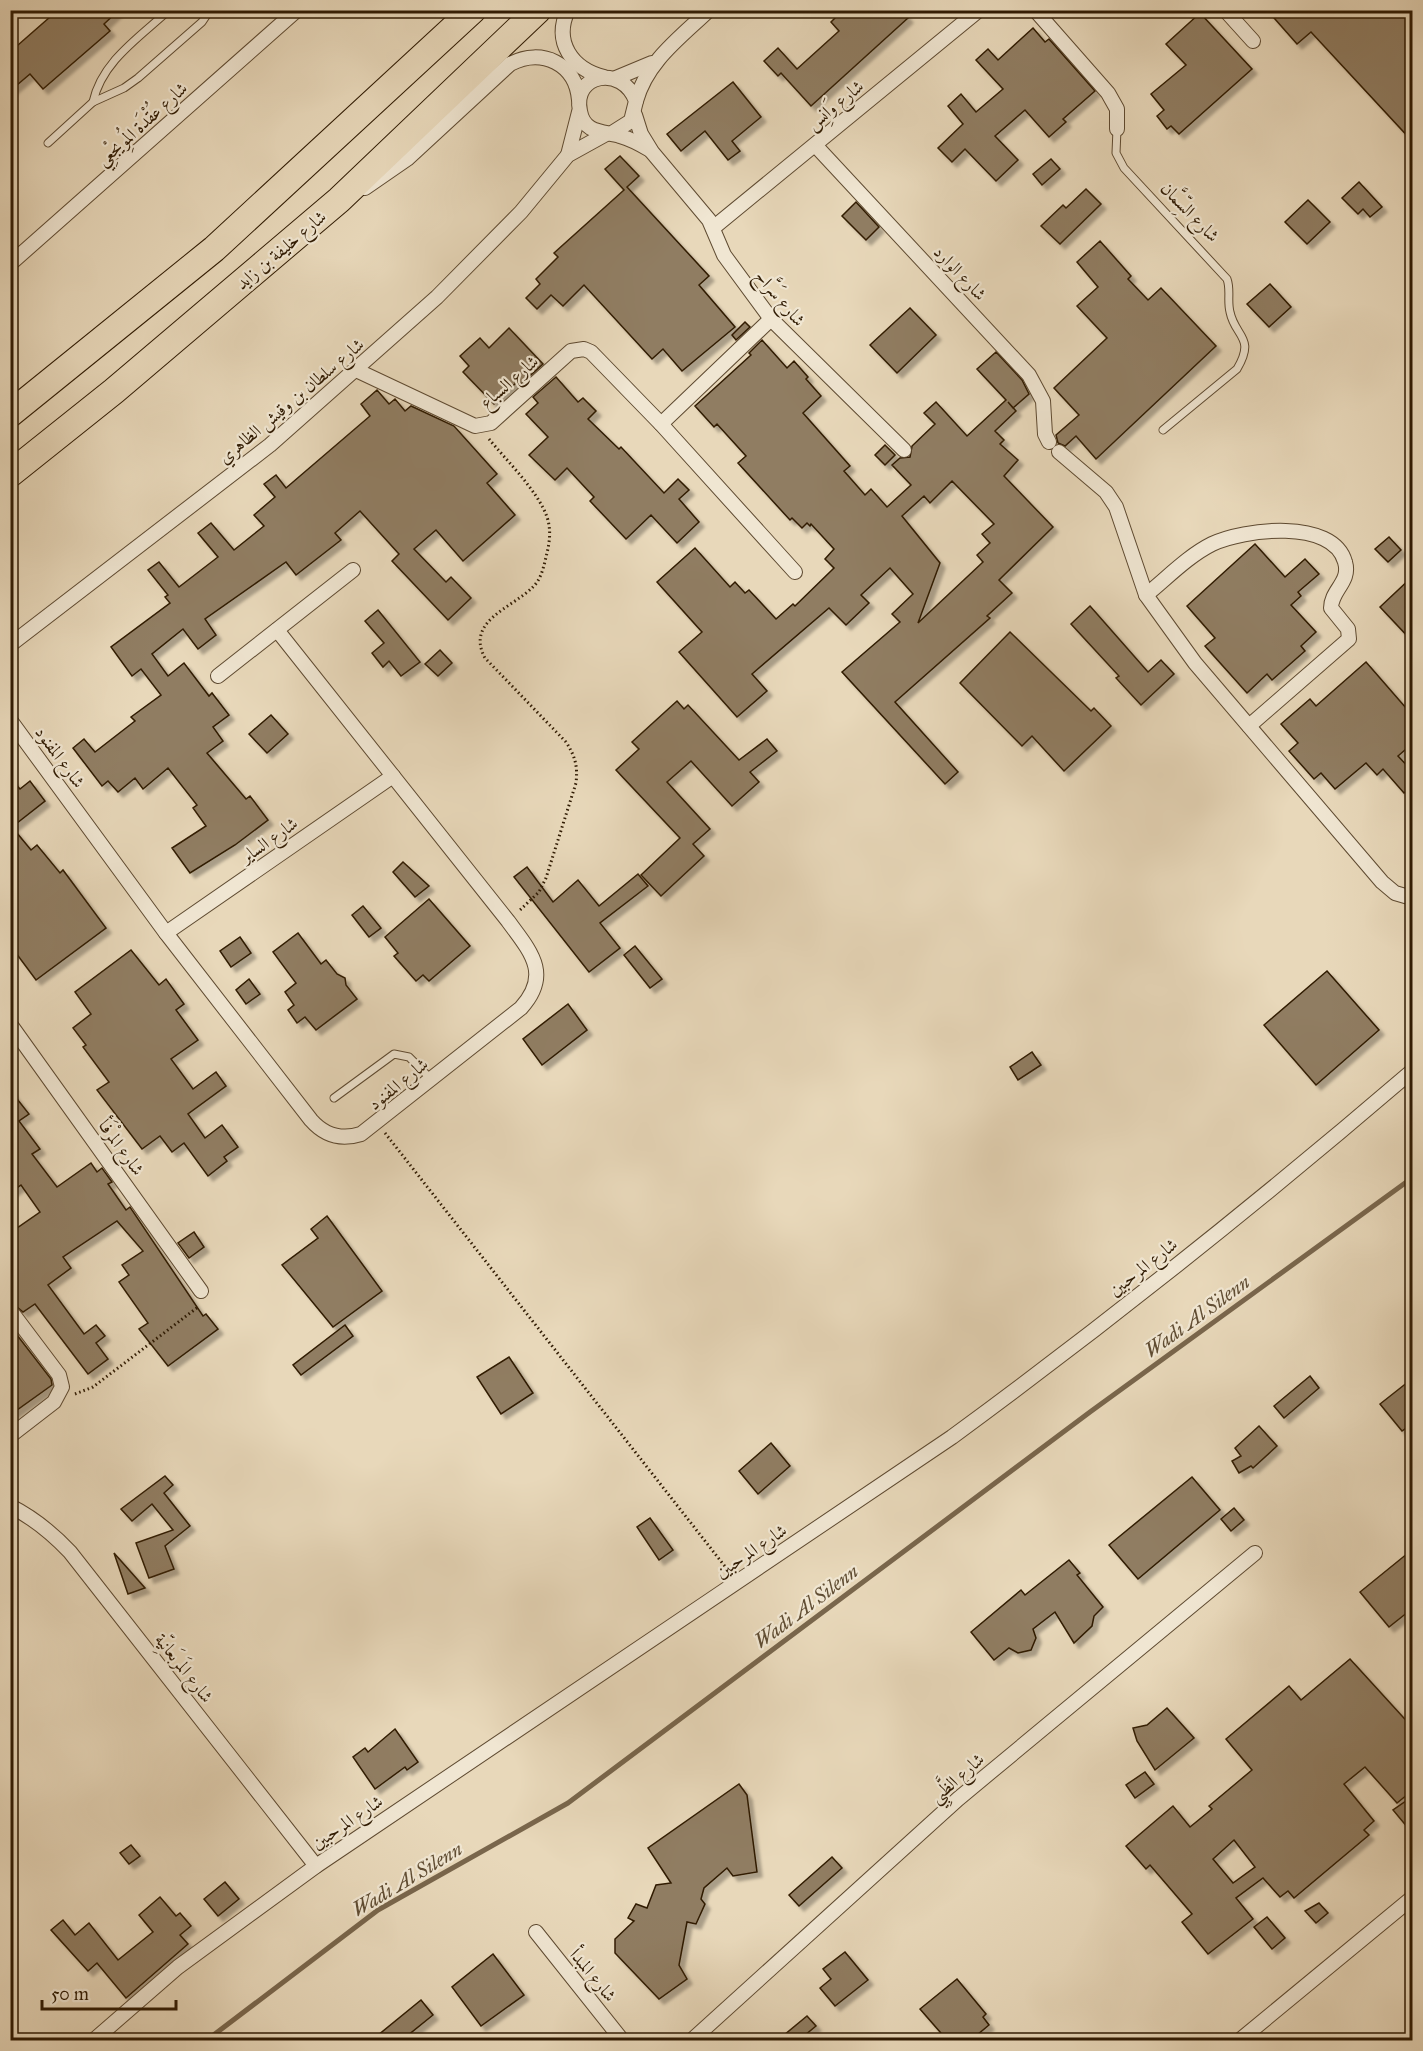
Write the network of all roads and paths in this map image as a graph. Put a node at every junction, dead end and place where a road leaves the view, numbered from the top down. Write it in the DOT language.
graph roads {
  1 [pos="170,10"];
  2 [pos="210,10"];
  3 [pos="297,10"];
  4 [pos="538,10"];
  5 [pos="568,10"];
  6 [pos="710,10"];
  7 [pos="979,10"];
  8 [pos="1035,10"];
  9 [pos="1225,10"];
  10 [pos="465,15"];
  11 [pos="1253,41"];
  12 [pos="657,60"];
  13 [pos="610,78"];
  14 [pos="93,102"];
  15 [pos="579,105"];
  16 [pos="635,108"];
  17 [pos="1117,129"];
  18 [pos="609,134"];
  19 [pos="48,142"];
  20 [pos="814,145"];
  21 [pos="652,152"];
  22 [pos="568,156"];
  23 [pos="339,200"];
  24 [pos="713,228"];
  25 [pos="10,264"];
  26 [pos="771,319"];
  27 [pos="356,370"];
  28 [pos="10,414"];
  29 [pos="661,424"];
  30 [pos="478,426"];
  31 [pos="1163,430"];
  32 [pos="904,450"];
  33 [pos="10,474"];
  34 [pos="353,570"];
  35 [pos="795,572"];
  36 [pos="1146,595"];
  37 [pos="277,630"];
  38 [pos="10,645"];
  39 [pos="218,676"];
  40 [pos="10,720"];
  41 [pos="1249,726"];
  42 [pos="393,776"];
  43 [pos="1413,898"];
  44 [pos="508,921"];
  45 [pos="166,933"];
  46 [pos="10,1024"];
  47 [pos="1413,1071"];
  48 [pos="432,1080"];
  49 [pos="334,1098"];
  50 [pos="378,1124"];
  51 [pos="201,1292"];
  52 [pos="10,1310"];
  53 [pos="61,1393"];
  54 [pos="10,1436"];
  55 [pos="10,1506"];
  56 [pos="1255,1553"];
  57 [pos="738,1582"];
  58 [pos="316,1866"];
  59 [pos="1413,1898"];
  60 [pos="536,1932"];
  61 [pos="94,2040"];
  62 [pos="622,2040"];
  63 [pos="692,2040"];
  64 [pos="1240,2040"];
  1 -- 14 [label="lane"];
  2 -- 14 [label="lane"];
  3 -- 25 [label="street, شارع عُقْدَة المُوِيجْعِي"];
  4 -- 23 [label="highway, شارع خليفة بن زايد"];
  5 -- 13 [label="street"];
  6 -- 12 [label="street"];
  7 -- 20 [label="street, شارع وَانِس"];
  8 -- 17 [label="street, شارع السِّمَّان"];
  9 -- 11 [label="street"];
  10 -- 28 [label="highway"];
  12 -- 13 [label="street"];
  12 -- 16 [label="street"];
  13 -- 15 [label="street"];
  13 -- 16 [label="street"];
  14 -- 19 [label="lane"];
  15 -- 18 [label="street"];
  15 -- 22 [label="street, شارع سلطان بن وقيش الظاهري"];
  15 -- 23 [label="street"];
  16 -- 18 [label="street"];
  16 -- 21 [label="street, شارع سَرَّاح"];
  17 -- 31 [label="lane, شارع السِّمَّان"];
  18 -- 21 [label="street, شارع سَرَّاح"];
  18 -- 22 [label="street, شارع سلطان بن وقيش الظاهري"];
  20 -- 24 [label="street, شارع وَانِس"];
  20 -- 36 [label="street, شارع الوارد"];
  21 -- 24 [label="street, شارع سَرَّاح"];
  22 -- 27 [label="street, شارع سلطان بن وقيش الظاهري"];
  23 -- 33 [label="highway, شارع خليفة بن زايد"];
  24 -- 26 [label="street, شارع سَرَّاح"];
  26 -- 29 [label="street"];
  26 -- 32 [label="street, شارع سَرَّاح"];
  27 -- 30 [label="street, شارع السباع"];
  27 -- 38 [label="street, شارع سلطان بن وقيش الظاهري"];
  29 -- 30 [label="street, شارع السباع"];
  29 -- 35 [label="street, شارع السباع"];
  30 -- 44 [label="path"];
  34 -- 37 [label="street"];
  36 -- 41 [label="street"];
  36 -- 41 [label="street"];
  37 -- 39 [label="street"];
  37 -- 42 [label="street, شارع المفنود"];
  40 -- 45 [label="street, شارع المفنود"];
  41 -- 43 [label="street"];
  42 -- 44 [label="street, شارع المفنود"];
  42 -- 45 [label="street, شارع الساير"];
  44 -- 48 [label="street, شارع المفنود"];
  45 -- 50 [label="street, شارع المفنود"];
  46 -- 51 [label="street, شارع المرْفَأ"];
  47 -- 57 [label="street, شارع المرحبين"];
  48 -- 49 [label="lane"];
  48 -- 50 [label="street, شارع المفنود"];
  50 -- 57 [label="path"];
  51 -- 53 [label="path"];
  52 -- 53 [label="street"];
  53 -- 54 [label="street"];
  55 -- 58 [label="street, شارع المَربَعانِيّة"];
  56 -- 63 [label="street, شارع الظَّبِي"];
  57 -- 58 [label="street, شارع المرحبين"];
  58 -- 61 [label="street, شارع المرحبين"];
  59 -- 64 [label="street"];
  60 -- 62 [label="street, شارع المبدأ"];
}
